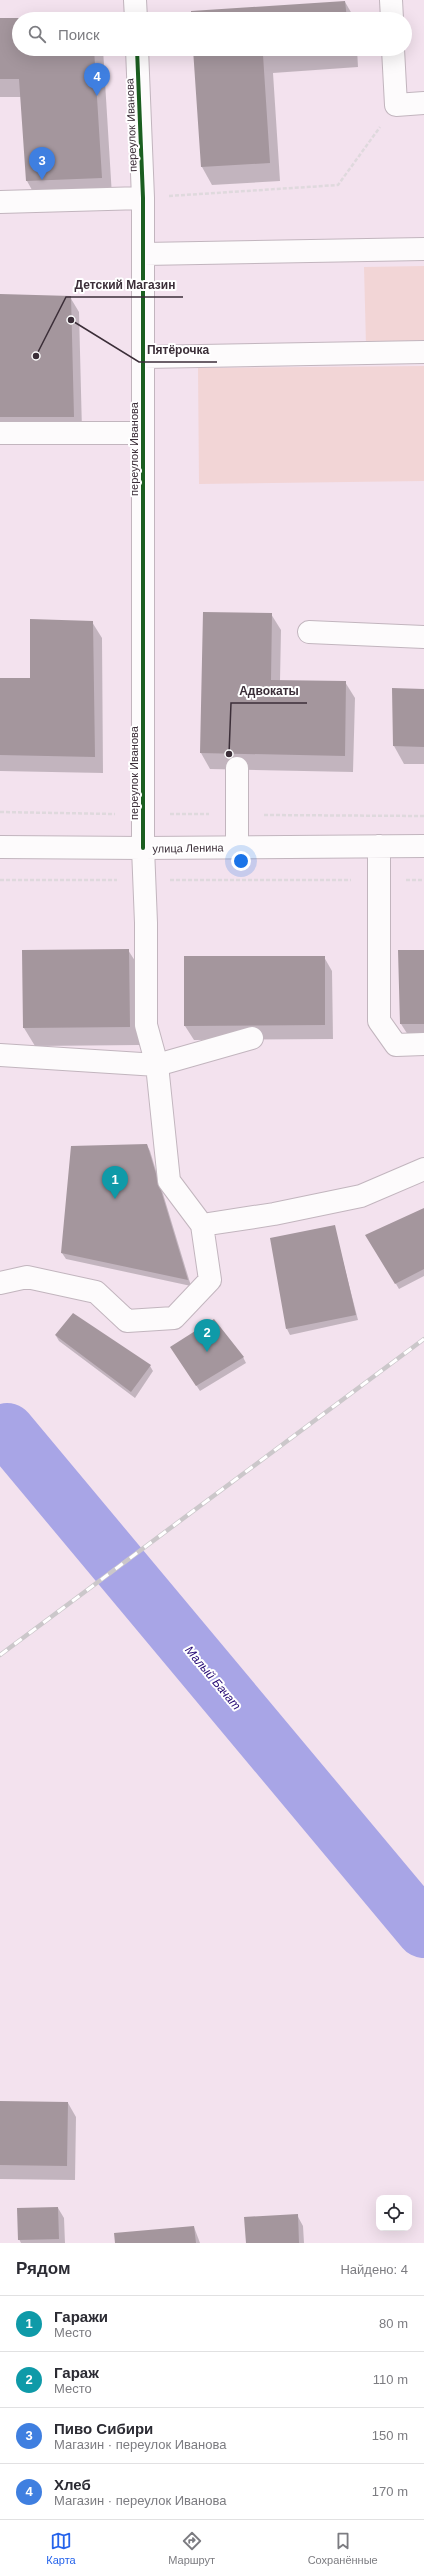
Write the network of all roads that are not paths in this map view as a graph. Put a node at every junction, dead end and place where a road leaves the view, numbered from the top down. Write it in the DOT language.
graph roads {
  1 [pos="135,0"];
  2 [pos="391,0"];
  3 [pos="136,12"];
  4 [pos="392,12"];
  5 [pos="137,56"];
  6 [pos="394,56"];
  7 [pos="424,103"];
  8 [pos="143,198"];
  9 [pos="0,202"];
  10 [pos="424,249"];
  11 [pos="144,254"];
  12 [pos="424,352"];
  13 [pos="144,357"];
  14 [pos="0,433"];
  15 [pos="142,433"];
  16 [pos="309,632"];
  17 [pos="424,637"];
  18 [pos="237,768"];
  19 [pos="379,846"];
  20 [pos="424,846"];
  21 [pos="0,847"];
  22 [pos="143,848"];
  23 [pos="237,848"];
  24 [pos="252,1038"];
  25 [pos="424,1044"];
  26 [pos="0,1055"];
  27 [pos="157,1065"];
  28 [pos="424,1169"];
  29 [pos="202,1226"];
  30 [pos="0,1283"];
  1 -- 3 [label="street"];
  2 -- 4 [label="street"];
  5 -- 8 [label="street, переулок Иванова"];
  6 -- 7 [label="street"];
  8 -- 9 [label="street"];
  8 -- 11 [label="street, переулок Иванова"];
  10 -- 11 [label="street"];
  11 -- 13 [label="street, переулок Иванова"];
  12 -- 13 [label="street"];
  13 -- 15 [label="street, переулок Иванова"];
  14 -- 15 [label="street"];
  15 -- 22 [label="street, переулок Иванова"];
  16 -- 17 [label="street"];
  18 -- 23 [label="street"];
  19 -- 20 [label="street, улица Ленина"];
  19 -- 23 [label="street, улица Ленина"];
  19 -- 25 [label="street"];
  21 -- 22 [label="street, улица Ленина"];
  22 -- 23 [label="street, улица Ленина"];
  22 -- 27 [label="street, переулок Иванова"];
  24 -- 27 [label="street"];
  26 -- 27 [label="street"];
  27 -- 29 [label="street, переулок Иванова"];
  28 -- 29 [label="street"];
  29 -- 30 [label="street"];
}
